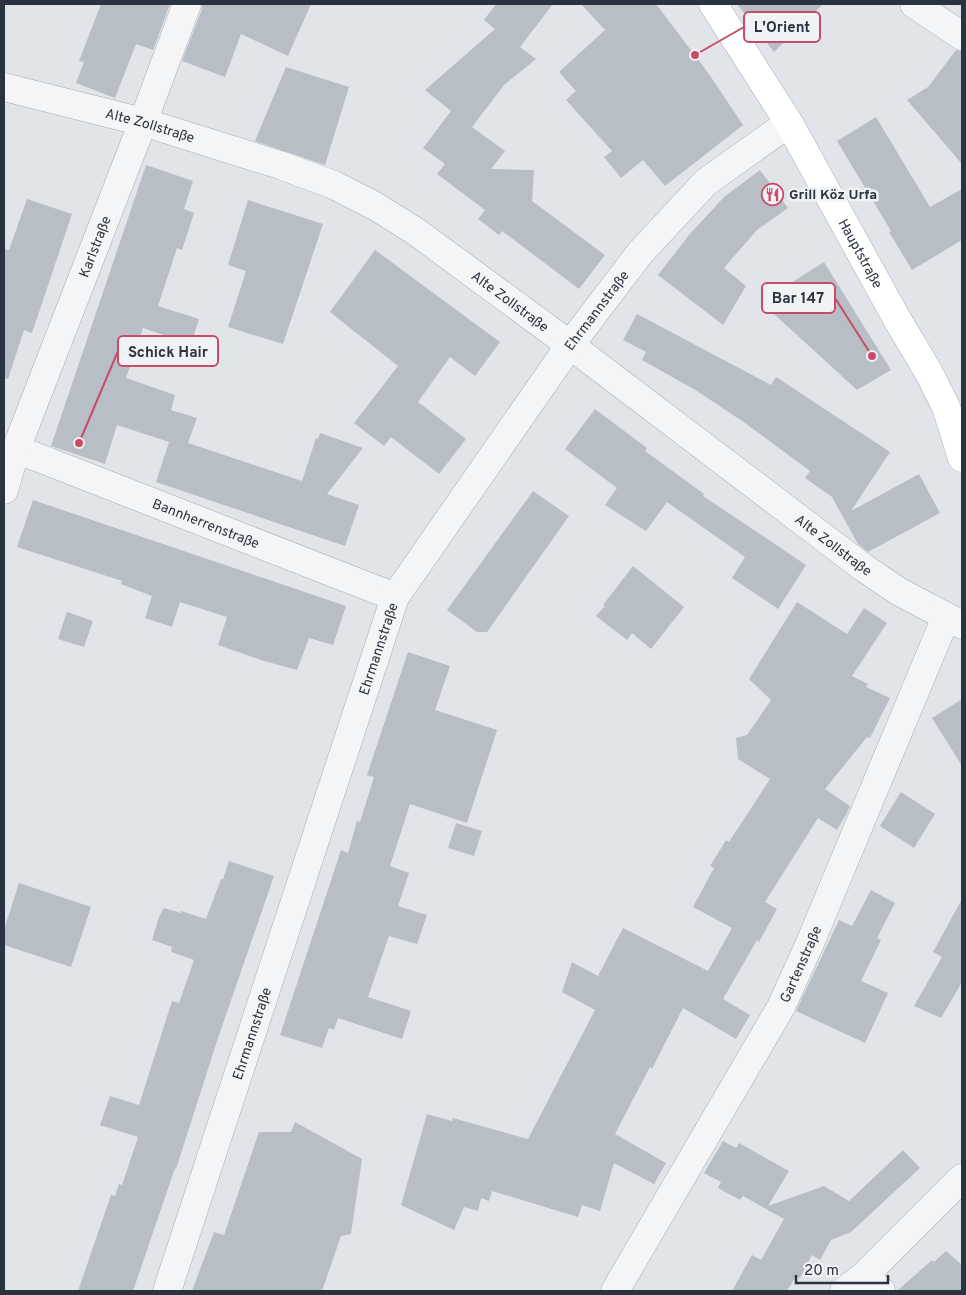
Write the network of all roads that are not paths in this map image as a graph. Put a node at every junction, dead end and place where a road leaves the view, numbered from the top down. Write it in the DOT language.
graph roads {
  1 [pos="187,4"];
  2 [pos="713,4"];
  3 [pos="914,4"];
  4 [pos="962,36"];
  5 [pos="4,86"];
  6 [pos="143,122"];
  7 [pos="789,123"];
  8 [pos="570,345"];
  9 [pos="16,449"];
  10 [pos="962,458"];
  11 [pos="4,490"];
  12 [pos="395,597"];
  13 [pos="954,621"];
  14 [pos="962,1178"];
  15 [pos="863,1286"];
  16 [pos="167,1291"];
  17 [pos="615,1291"];
  1 -- 6 [label="street, Karlstraße"];
  2 -- 7 [label="street, Hauptstraße"];
  3 -- 4 [label="street"];
  5 -- 6 [label="street, Alte Zollstraße"];
  6 -- 8 [label="street, Alte Zollstraße"];
  6 -- 9 [label="street, Karlstraße"];
  7 -- 8 [label="street, Ehrmannstraße"];
  7 -- 10 [label="street, Hauptstraße"];
  8 -- 12 [label="street, Ehrmannstraße"];
  8 -- 13 [label="street, Alte Zollstraße"];
  9 -- 11 [label="street, Karlstraße"];
  9 -- 12 [label="street, Bannherrenstraße"];
  12 -- 16 [label="street, Ehrmannstraße"];
  13 -- 17 [label="street, Gartenstraße"];
  14 -- 15 [label="street"];
}
